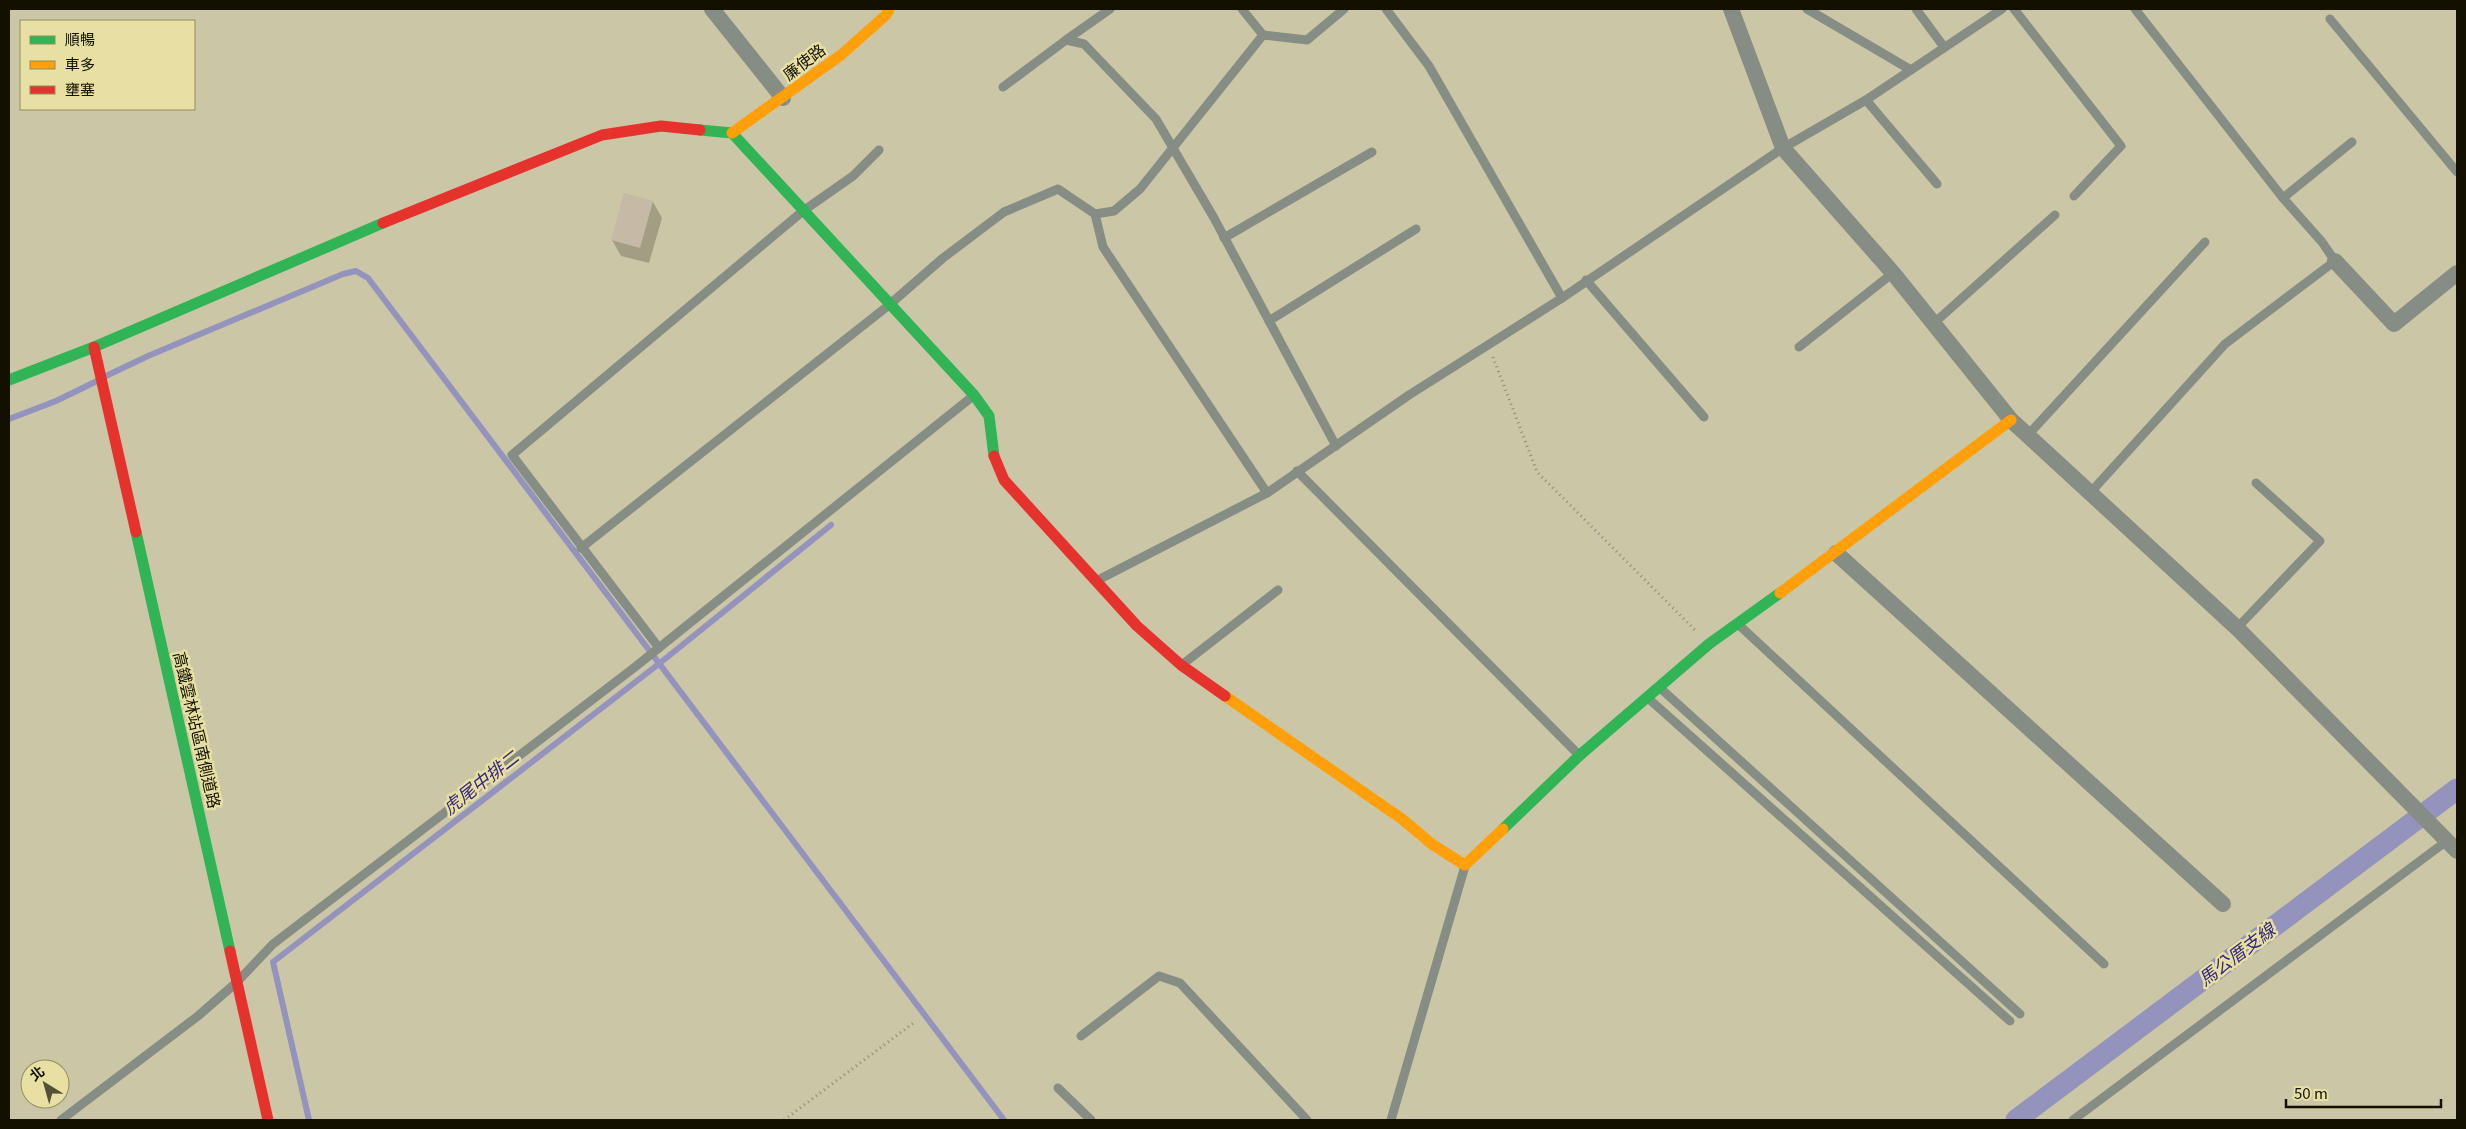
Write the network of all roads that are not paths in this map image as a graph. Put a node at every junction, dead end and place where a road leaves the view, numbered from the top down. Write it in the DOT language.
graph roads {
  1 [pos="712,9"];
  2 [pos="1110,9"];
  3 [pos="1242,9"];
  4 [pos="1344,9"];
  5 [pos="1386,9"];
  6 [pos="1731,9"];
  7 [pos="1807,9"];
  8 [pos="1916,9"];
  9 [pos="2002,9"];
  10 [pos="2014,9"];
  11 [pos="2135,9"];
  12 [pos="884,11"];
  13 [pos="2330,19"];
  14 [pos="1263,35"];
  15 [pos="1066,40"];
  16 [pos="1944,47"];
  17 [pos="1911,70"];
  18 [pos="1004,87"];
  19 [pos="783,98"];
  20 [pos="1866,100"];
  21 [pos="732,133"];
  22 [pos="2352,142"];
  23 [pos="1174,148"];
  24 [pos="1783,148"];
  25 [pos="879,150"];
  26 [pos="1372,152"];
  27 [pos="2457,172"];
  28 [pos="1937,184"];
  29 [pos="2074,196"];
  30 [pos="2283,198"];
  31 [pos="803,211"];
  32 [pos="1095,214"];
  33 [pos="2055,215"];
  34 [pos="1416,229"];
  35 [pos="1224,238"];
  36 [pos="2206,242"];
  37 [pos="2335,261"];
  38 [pos="1892,272"];
  39 [pos="2457,273"];
  40 [pos="1586,280"];
  41 [pos="1562,298"];
  42 [pos="889,305"];
  43 [pos="1269,321"];
  44 [pos="1933,324"];
  45 [pos="94,347"];
  46 [pos="1799,347"];
  47 [pos="9,380"];
  48 [pos="974,395"];
  49 [pos="1704,417"];
  50 [pos="2011,420"];
  51 [pos="2028,436"];
  52 [pos="1336,446"];
  53 [pos="1296,471"];
  54 [pos="2256,484"];
  55 [pos="1267,493"];
  56 [pos="2090,494"];
  57 [pos="581,548"];
  58 [pos="1836,553"];
  59 [pos="1095,582"];
  60 [pos="1278,590"];
  61 [pos="1739,624"];
  62 [pos="2237,628"];
  63 [pos="659,648"];
  64 [pos="1181,665"];
  65 [pos="1659,686"];
  66 [pos="1647,697"];
  67 [pos="1580,755"];
  68 [pos="2447,841"];
  69 [pos="1465,866"];
  70 [pos="2223,904"];
  71 [pos="2104,964"];
  72 [pos="237,982"];
  73 [pos="2020,1014"];
  74 [pos="2010,1021"];
  75 [pos="1082,1036"];
  76 [pos="1058,1088"];
  77 [pos="61,1120"];
  78 [pos="268,1120"];
  79 [pos="1091,1120"];
  80 [pos="1307,1120"];
  81 [pos="1391,1120"];
  82 [pos="2073,1120"];
  1 -- 19 [label="street"];
  2 -- 15 [label="lane"];
  3 -- 14 [label="lane"];
  4 -- 14 [label="lane"];
  5 -- 41 [label="lane"];
  6 -- 24 [label="street"];
  7 -- 17 [label="lane"];
  8 -- 16 [label="lane"];
  9 -- 16 [label="lane"];
  10 -- 29 [label="lane"];
  11 -- 30 [label="lane"];
  12 -- 19 [label="street, 廉使路"];
  13 -- 27 [label="lane"];
  14 -- 23 [label="lane"];
  15 -- 18 [label="lane"];
  15 -- 23 [label="lane"];
  16 -- 17 [label="lane"];
  17 -- 20 [label="lane"];
  19 -- 21 [label="street, 廉使路"];
  20 -- 24 [label="lane"];
  20 -- 28 [label="lane"];
  21 -- 31 [label="street"];
  21 -- 45 [label="street"];
  22 -- 30 [label="lane"];
  23 -- 32 [label="lane"];
  23 -- 35 [label="lane"];
  24 -- 38 [label="street"];
  24 -- 40 [label="lane"];
  25 -- 31 [label="lane"];
  26 -- 35 [label="lane"];
  30 -- 37 [label="lane"];
  31 -- 42 [label="street"];
  31 -- 57 [label="lane"];
  32 -- 42 [label="lane"];
  32 -- 55 [label="lane"];
  33 -- 44 [label="lane"];
  34 -- 43 [label="lane"];
  35 -- 43 [label="lane"];
  36 -- 51 [label="lane"];
  37 -- 39 [label="street"];
  37 -- 56 [label="lane"];
  38 -- 44 [label="street"];
  38 -- 46 [label="lane"];
  40 -- 41 [label="lane"];
  40 -- 49 [label="lane"];
  41 -- 52 [label="lane"];
  42 -- 48 [label="street"];
  42 -- 57 [label="lane"];
  43 -- 52 [label="lane"];
  44 -- 50 [label="street"];
  45 -- 47 [label="street"];
  45 -- 72 [label="street, 高鐵雲林站區南側道路"];
  48 -- 59 [label="street"];
  48 -- 63 [label="lane"];
  50 -- 51 [label="street"];
  50 -- 58 [label="street"];
  51 -- 56 [label="street"];
  52 -- 53 [label="lane"];
  53 -- 55 [label="lane"];
  53 -- 67 [label="lane"];
  54 -- 62 [label="lane"];
  55 -- 59 [label="lane"];
  56 -- 62 [label="street"];
  57 -- 63 [label="lane"];
  58 -- 61 [label="street"];
  58 -- 70 [label="street"];
  59 -- 64 [label="street"];
  60 -- 64 [label="lane"];
  61 -- 65 [label="street"];
  61 -- 71 [label="lane"];
  62 -- 68 [label="street"];
  63 -- 72 [label="lane"];
  64 -- 69 [label="street"];
  65 -- 66 [label="street"];
  65 -- 73 [label="lane"];
  66 -- 67 [label="street"];
  66 -- 74 [label="lane"];
  67 -- 69 [label="street"];
  68 -- 82 [label="lane"];
  69 -- 81 [label="lane"];
  72 -- 77 [label="lane"];
  72 -- 78 [label="street, 高鐵雲林站區南側道路"];
  75 -- 80 [label="lane"];
  76 -- 79 [label="lane"];
}
